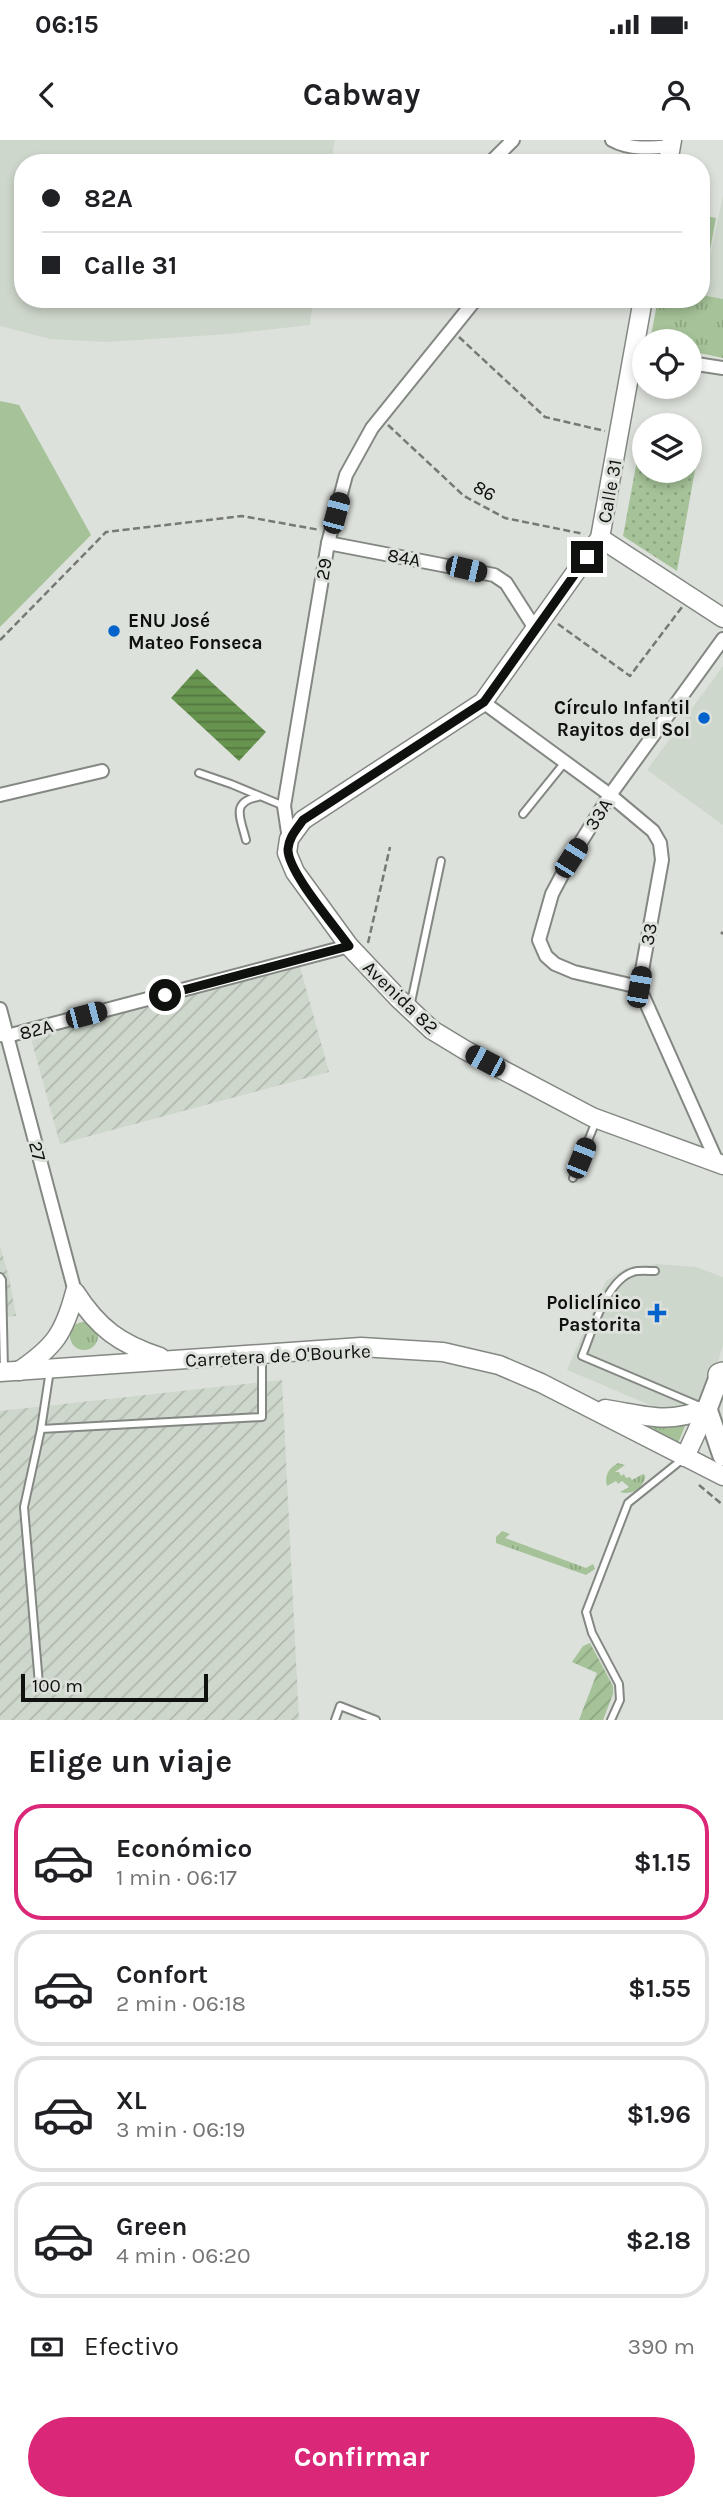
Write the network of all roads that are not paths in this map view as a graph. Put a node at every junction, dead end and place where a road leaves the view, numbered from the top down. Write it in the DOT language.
graph roads {
  1 [pos="513,140"];
  2 [pos="612,140"];
  3 [pos="670,149"];
  4 [pos="500,154"];
  5 [pos="469,308"];
  6 [pos="642,308"];
  7 [pos="641,329"];
  8 [pos="702,365"];
  9 [pos="723,368"];
  10 [pos="632,383"];
  11 [pos="329,537"];
  12 [pos="600,538"];
  13 [pos="723,618"];
  14 [pos="541,622"];
  15 [pos="723,639"];
  16 [pos="484,702"];
  17 [pos="565,762"];
  18 [pos="102,771"];
  19 [pos="199,773"];
  20 [pos="610,794"];
  21 [pos="0,795"];
  22 [pos="260,797"];
  23 [pos="284,806"];
  24 [pos="523,814"];
  25 [pos="289,839"];
  26 [pos="246,840"];
  27 [pos="441,861"];
  28 [pos="349,946"];
  29 [pos="639,987"];
  30 [pos="0,1009"];
  31 [pos="410,1009"];
  32 [pos="4,1036"];
  33 [pos="597,1119"];
  34 [pos="721,1164"];
  35 [pos="573,1178"];
  36 [pos="655,1271"];
  37 [pos="0,1277"];
  38 [pos="75,1292"];
  39 [pos="60,1335"];
  40 [pos="113,1336"];
  41 [pos="262,1354"];
  42 [pos="173,1361"];
  43 [pos="90,1365"];
  44 [pos="50,1369"];
  45 [pos="8,1372"];
  46 [pos="722,1372"];
  47 [pos="588,1407"];
  48 [pos="708,1409"];
  49 [pos="41,1429"];
  50 [pos="723,1456"];
  51 [pos="685,1457"];
  52 [pos="723,1476"];
  53 [pos="39,1684"];
  54 [pos="335,1720"];
  55 [pos="376,1720"];
  56 [pos="611,1720"];
  1 -- 4 [label="street"];
  2 -- 3 [label="street"];
  5 -- 11 [label="street, 29"];
  6 -- 7 [label="street, Calle 31"];
  8 -- 9 [label="street"];
  10 -- 12 [label="street, Calle 31"];
  11 -- 14 [label="street, 84A"];
  11 -- 23 [label="street, 29"];
  12 -- 13 [label="street"];
  12 -- 14 [label="street, Calle 31"];
  14 -- 16 [label="street, Calle 31"];
  15 -- 20 [label="street, 33A"];
  16 -- 17 [label="street"];
  16 -- 25 [label="street, Calle 31"];
  17 -- 20 [label="street"];
  17 -- 24 [label="lane"];
  18 -- 21 [label="street"];
  19 -- 22 [label="lane"];
  20 -- 29 [label="street, 33"];
  20 -- 29 [label="street, 33A"];
  22 -- 23 [label="lane"];
  22 -- 26 [label="lane"];
  23 -- 25 [label="street, 29"];
  25 -- 28 [label="street, Avenida 82"];
  27 -- 31 [label="lane"];
  28 -- 31 [label="street, Avenida 82"];
  28 -- 32 [label="street, 82A"];
  29 -- 34 [label="street"];
  30 -- 32 [label="street, 27"];
  31 -- 33 [label="street, Avenida 82"];
  32 -- 38 [label="street, 27"];
  33 -- 34 [label="street, Avenida 82"];
  33 -- 35 [label="lane"];
  36 -- 48 [label="lane"];
  37 -- 45 [label="lane"];
  38 -- 39 [label="street"];
  38 -- 40 [label="street"];
  39 -- 43 [label="street"];
  39 -- 45 [label="street"];
  40 -- 42 [label="street"];
  40 -- 43 [label="street"];
  41 -- 42 [label="street, Carretera de O'Bourke"];
  41 -- 47 [label="street, Carretera de O'Bourke"];
  41 -- 49 [label="lane"];
  42 -- 43 [label="street, Carretera de O'Bourke"];
  43 -- 44 [label="street, Carretera de O'Bourke"];
  44 -- 45 [label="street, Carretera de O'Bourke"];
  44 -- 49 [label="lane"];
  46 -- 48 [label="main road"];
  47 -- 48 [label="street"];
  47 -- 51 [label="street, Carretera de O'Bourke"];
  48 -- 50 [label="main road"];
  48 -- 51 [label="street"];
  49 -- 53 [label="lane"];
  51 -- 52 [label="street, Carretera de O'Bourke"];
  51 -- 56 [label="lane"];
  54 -- 55 [label="lane"];
}
